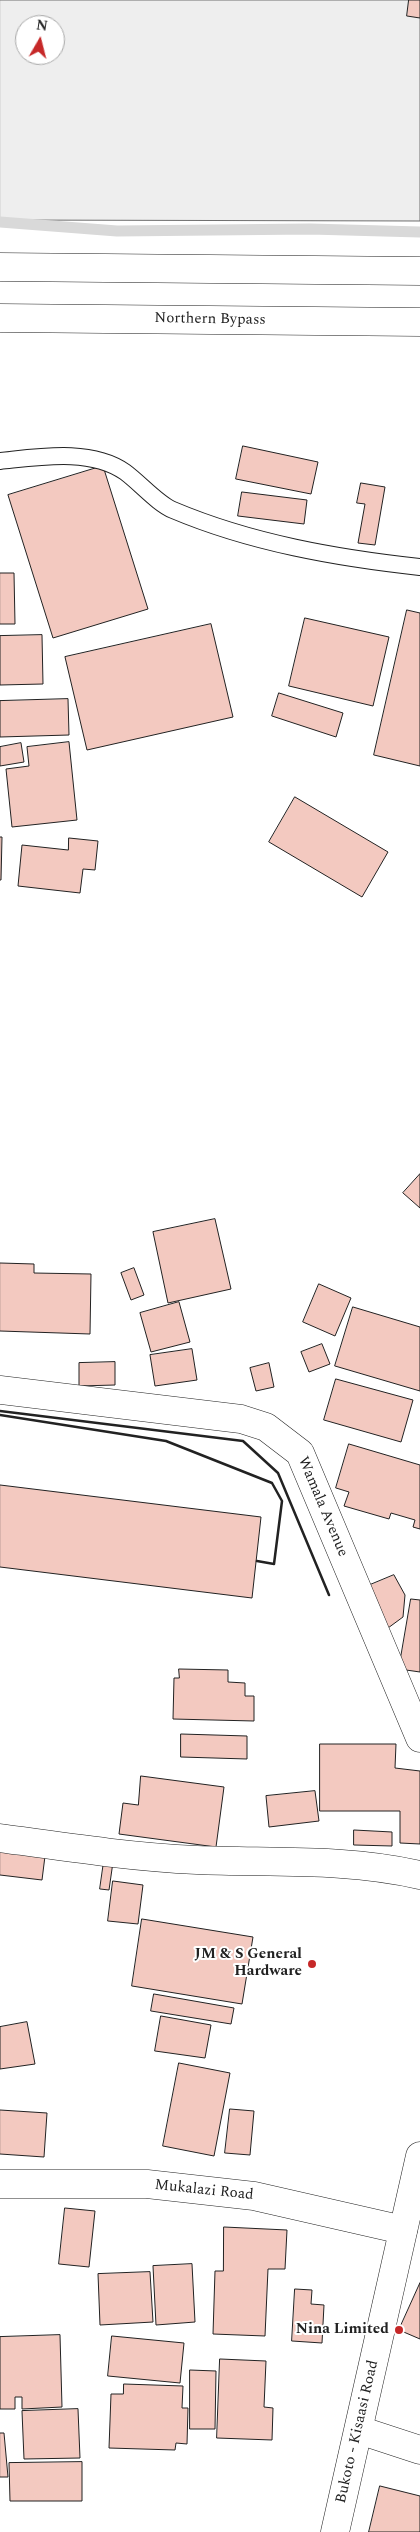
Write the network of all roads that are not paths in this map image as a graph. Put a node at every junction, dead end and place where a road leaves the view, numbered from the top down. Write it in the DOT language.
graph roads {
  1 [pos="0,267"];
  2 [pos="420,271"];
  3 [pos="0,318"];
  4 [pos="420,322"];
  5 [pos="0,461"];
  6 [pos="420,567"];
  7 [pos="0,1390"];
  8 [pos="420,1738"];
  9 [pos="0,1838"];
  10 [pos="420,1876"];
  11 [pos="420,2156"];
  12 [pos="0,2184"];
  13 [pos="403,2230"];
  14 [pos="359,2430"];
  15 [pos="420,2450"];
  16 [pos="334,2532"];
  1 -- 2 [label="main road"];
  3 -- 4 [label="main road, Northern Bypass"];
  5 -- 6 [label="lane"];
  7 -- 8 [label="main road, Wamala Avenue"];
  9 -- 10 [label="main road"];
  11 -- 13 [label="main road, Bukoto - Kisaasi Road"];
  12 -- 13 [label="main road, Mukalazi Road"];
  13 -- 14 [label="main road, Bukoto - Kisaasi Road"];
  14 -- 15 [label="main road"];
  14 -- 16 [label="main road, Bukoto - Kisaasi Road"];
}
